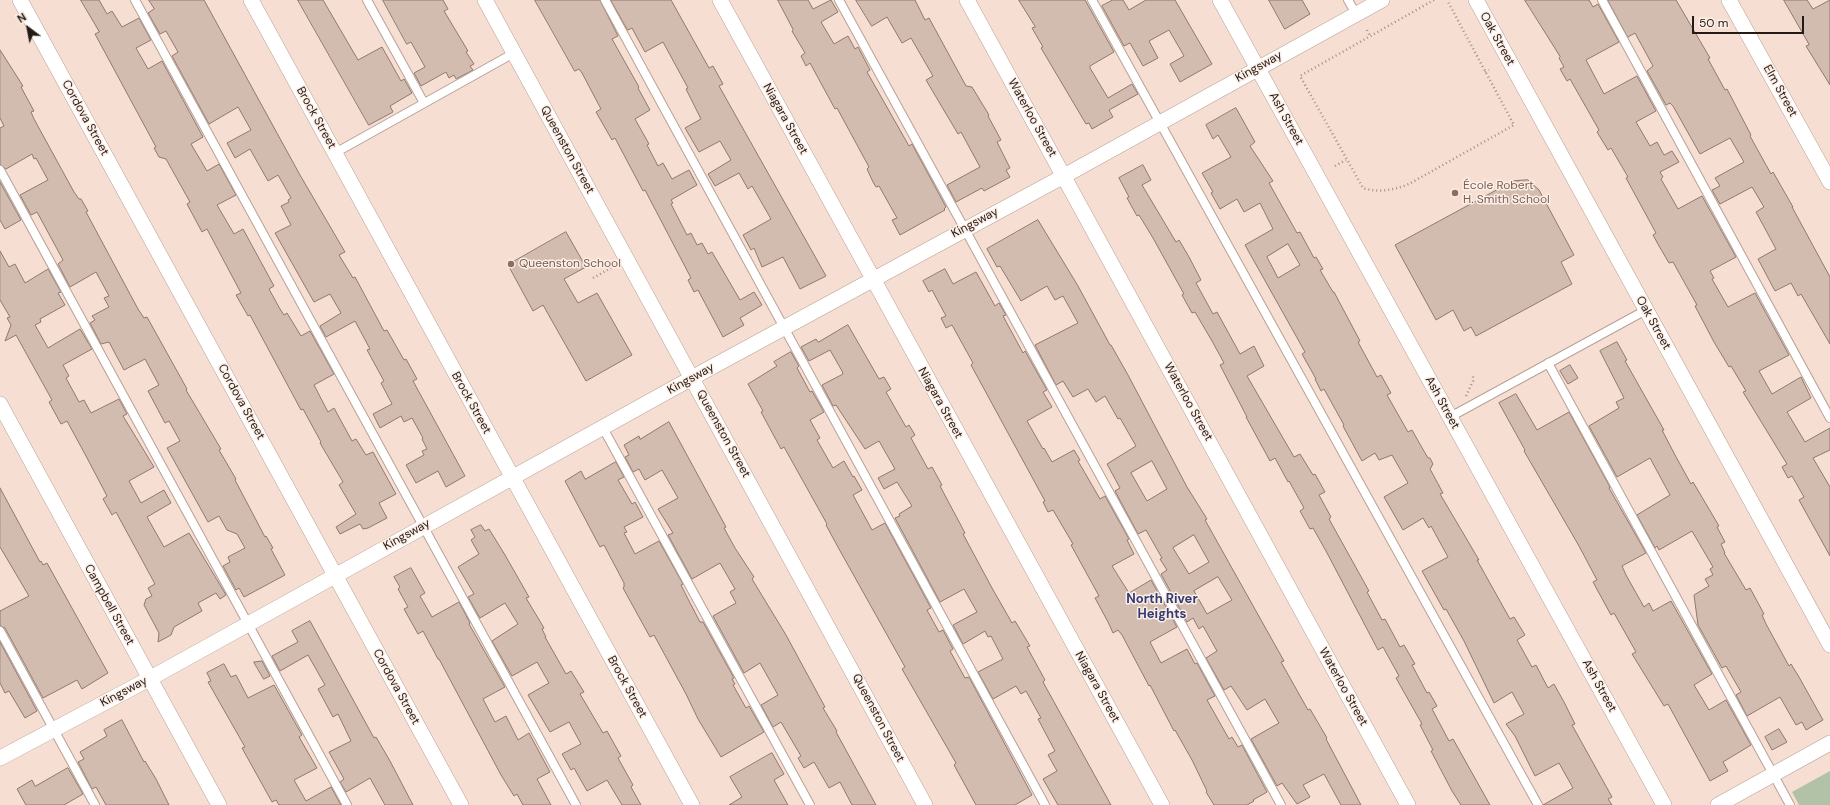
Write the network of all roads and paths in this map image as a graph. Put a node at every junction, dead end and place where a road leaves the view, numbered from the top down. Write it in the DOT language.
graph roads {
  1 [pos="20,0"];
  2 [pos="136,0"];
  3 [pos="251,0"];
  4 [pos="367,0"];
  5 [pos="485,0"];
  6 [pos="605,0"];
  7 [pos="720,0"];
  8 [pos="840,0"];
  9 [pos="967,0"];
  10 [pos="1092,0"];
  11 [pos="1220,0"];
  12 [pos="1348,0"];
  13 [pos="1382,0"];
  14 [pos="1434,0"];
  15 [pos="1447,0"];
  16 [pos="1476,0"];
  17 [pos="1602,0"];
  18 [pos="1729,0"];
  19 [pos="1356,14"];
  20 [pos="1367,30"];
  21 [pos="1370,36"];
  22 [pos="514,53"];
  23 [pos="1258,68"];
  24 [pos="1489,70"];
  25 [pos="1486,72"];
  26 [pos="424,103"];
  27 [pos="1160,122"];
  28 [pos="335,153"];
  29 [pos="1346,160"];
  30 [pos="1335,166"];
  31 [pos="0,170"];
  32 [pos="1064,176"];
  33 [pos="1830,182"];
  34 [pos="965,229"];
  35 [pos="611,268"];
  36 [pos="593,278"];
  37 [pos="872,279"];
  38 [pos="1646,310"];
  39 [pos="784,328"];
  40 [pos="1548,363"];
  41 [pos="1473,374"];
  42 [pos="693,378"];
  43 [pos="1464,398"];
  44 [pos="0,404"];
  45 [pos="1450,417"];
  46 [pos="1830,418"];
  47 [pos="603,428"];
  48 [pos="512,478"];
  49 [pos="424,526"];
  50 [pos="335,575"];
  51 [pos="248,623"];
  52 [pos="0,632"];
  53 [pos="1830,645"];
  54 [pos="149,679"];
  55 [pos="54,730"];
  56 [pos="1830,743"];
  57 [pos="0,758"];
  58 [pos="1773,775"];
  59 [pos="95,805"];
  60 [pos="219,805"];
  61 [pos="347,805"];
  62 [pos="461,805"];
  63 [pos="576,805"];
  64 [pos="692,805"];
  65 [pos="810,805"];
  66 [pos="925,805"];
  67 [pos="1045,805"];
  68 [pos="1162,805"];
  69 [pos="1281,805"];
  70 [pos="1408,805"];
  71 [pos="1538,805"];
  72 [pos="1664,805"];
  73 [pos="1718,805"];
  74 [pos="1790,805"];
  1 -- 50 [label="street, Cordova Street"];
  2 -- 49 [label="lane"];
  3 -- 28 [label="street, Brock Street"];
  4 -- 26 [label="lane"];
  5 -- 22 [label="street, Queenston Street"];
  6 -- 39 [label="lane"];
  7 -- 37 [label="street, Niagara Street"];
  8 -- 34 [label="lane"];
  9 -- 32 [label="street, Waterloo Street"];
  10 -- 27 [label="lane"];
  11 -- 23 [label="street, Ash Street"];
  12 -- 19 [label="lane"];
  13 -- 19 [label="street, Kingsway"];
  14 -- 21 [label="path"];
  15 -- 25 [label="path"];
  16 -- 38 [label="street, Oak Street"];
  17 -- 46 [label="lane"];
  18 -- 33 [label="street, Elm Street"];
  19 -- 23 [label="street, Kingsway"];
  20 -- 21 [label="path"];
  21 -- 29 [label="path"];
  22 -- 26 [label="lane"];
  22 -- 42 [label="street, Queenston Street"];
  23 -- 27 [label="street, Kingsway"];
  23 -- 45 [label="street, Ash Street"];
  24 -- 25 [label="path"];
  25 -- 29 [label="path"];
  26 -- 28 [label="lane"];
  27 -- 32 [label="street, Kingsway"];
  27 -- 71 [label="lane"];
  28 -- 48 [label="street, Brock Street"];
  29 -- 30 [label="path"];
  31 -- 51 [label="lane"];
  32 -- 34 [label="street, Kingsway"];
  32 -- 70 [label="street, Waterloo Street"];
  34 -- 37 [label="street, Kingsway"];
  34 -- 69 [label="lane"];
  35 -- 36 [label="path"];
  37 -- 39 [label="street, Kingsway"];
  37 -- 68 [label="street, Niagara Street"];
  38 -- 40 [label="lane"];
  38 -- 53 [label="street, Oak Street"];
  39 -- 42 [label="street, Kingsway"];
  39 -- 67 [label="lane"];
  40 -- 45 [label="lane"];
  40 -- 58 [label="lane"];
  41 -- 43 [label="path"];
  42 -- 47 [label="street, Kingsway"];
  42 -- 66 [label="street, Queenston Street"];
  44 -- 54 [label="street, Campbell Street"];
  45 -- 72 [label="street, Ash Street"];
  47 -- 48 [label="street, Kingsway"];
  47 -- 65 [label="lane"];
  48 -- 49 [label="street, Kingsway"];
  48 -- 64 [label="street, Brock Street"];
  49 -- 50 [label="street, Kingsway"];
  49 -- 63 [label="lane"];
  50 -- 51 [label="street, Kingsway"];
  50 -- 62 [label="street, Cordova Street"];
  51 -- 54 [label="street, Kingsway"];
  51 -- 61 [label="lane"];
  52 -- 55 [label="lane"];
  54 -- 55 [label="street, Kingsway"];
  54 -- 60 [label="street, Campbell Street"];
  55 -- 57 [label="street, Kingsway"];
  55 -- 59 [label="lane"];
  56 -- 58 [label="street"];
  58 -- 73 [label="street"];
  58 -- 74 [label="lane"];
}
